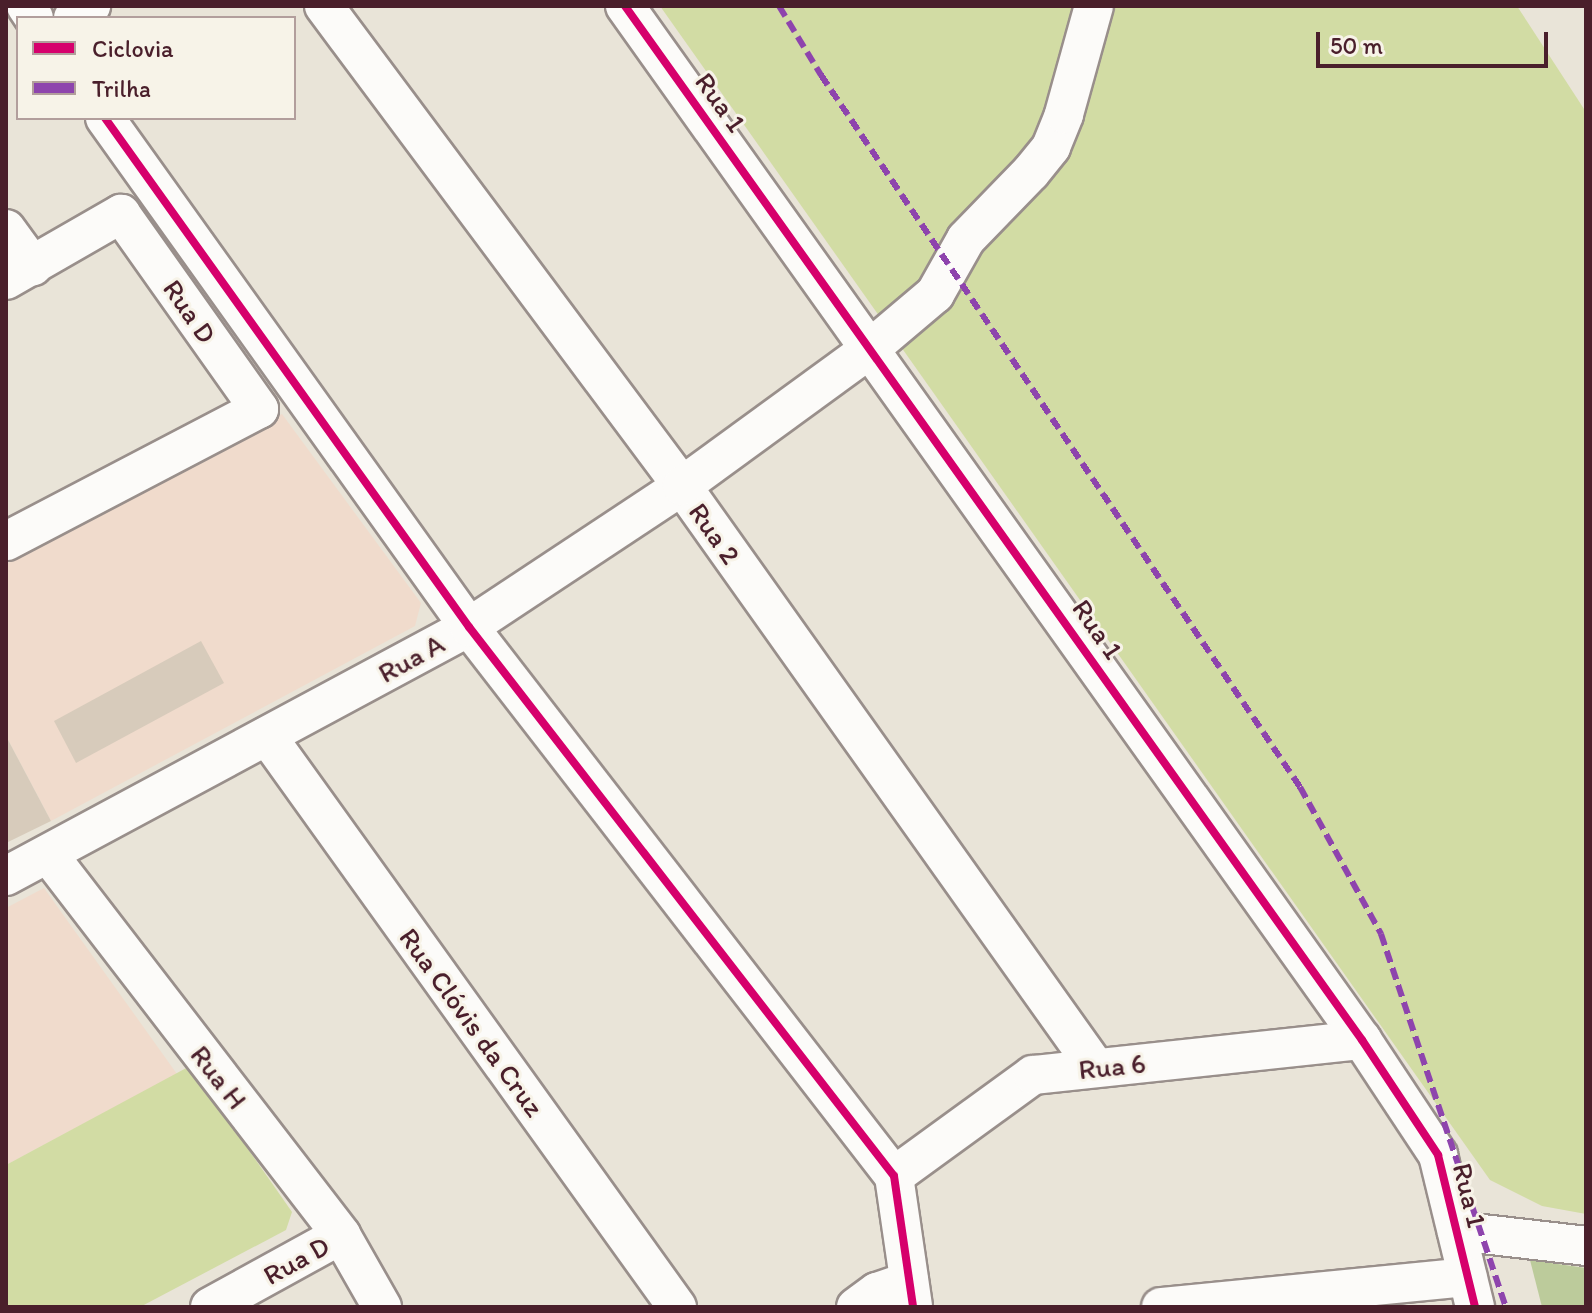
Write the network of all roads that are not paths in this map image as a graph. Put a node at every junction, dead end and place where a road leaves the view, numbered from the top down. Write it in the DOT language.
graph roads {
  1 [pos="324,6"];
  2 [pos="625,6"];
  3 [pos="1094,6"];
  4 [pos="106,120"];
  5 [pos="6,229"];
  6 [pos="19,273"];
  7 [pos="871,348"];
  8 [pos="682,486"];
  9 [pos="6,541"];
  10 [pos="469,627"];
  11 [pos="267,736"];
  12 [pos="48,854"];
  13 [pos="6,876"];
  14 [pos="1362,1040"];
  15 [pos="1095,1067"];
  16 [pos="894,1176"];
  17 [pos="1457,1231"];
  18 [pos="341,1235"];
  19 [pos="1586,1246"];
  20 [pos="1472,1292"];
  21 [pos="911,1294"];
  22 [pos="210,1307"];
  23 [pos="382,1307"];
  24 [pos="677,1307"];
  25 [pos="856,1307"];
  26 [pos="1161,1307"];
  1 -- 8 [label="street, Rua 2"];
  2 -- 7 [label="street, Rua 1"];
  3 -- 7 [label="street, Rua A"];
  4 -- 10 [label="street"];
  5 -- 6 [label="street"];
  6 -- 9 [label="street, Rua D"];
  7 -- 8 [label="street, Rua A"];
  7 -- 14 [label="street, Rua 1"];
  8 -- 10 [label="street, Rua A"];
  8 -- 15 [label="street, Rua 2"];
  10 -- 11 [label="street, Rua A"];
  10 -- 16 [label="street"];
  11 -- 12 [label="street, Rua A"];
  11 -- 24 [label="street, Rua Clóvis da Cruz"];
  12 -- 13 [label="street, Rua A"];
  12 -- 18 [label="street, Rua H"];
  14 -- 15 [label="street, Rua 6"];
  14 -- 17 [label="street, Rua 1"];
  15 -- 16 [label="street, Rua 6"];
  16 -- 21 [label="street"];
  17 -- 19 [label="street"];
  17 -- 20 [label="street, Rua 1"];
  18 -- 22 [label="street, Rua D"];
  18 -- 23 [label="street, Rua H"];
  20 -- 26 [label="street"];
  21 -- 25 [label="street"];
}
